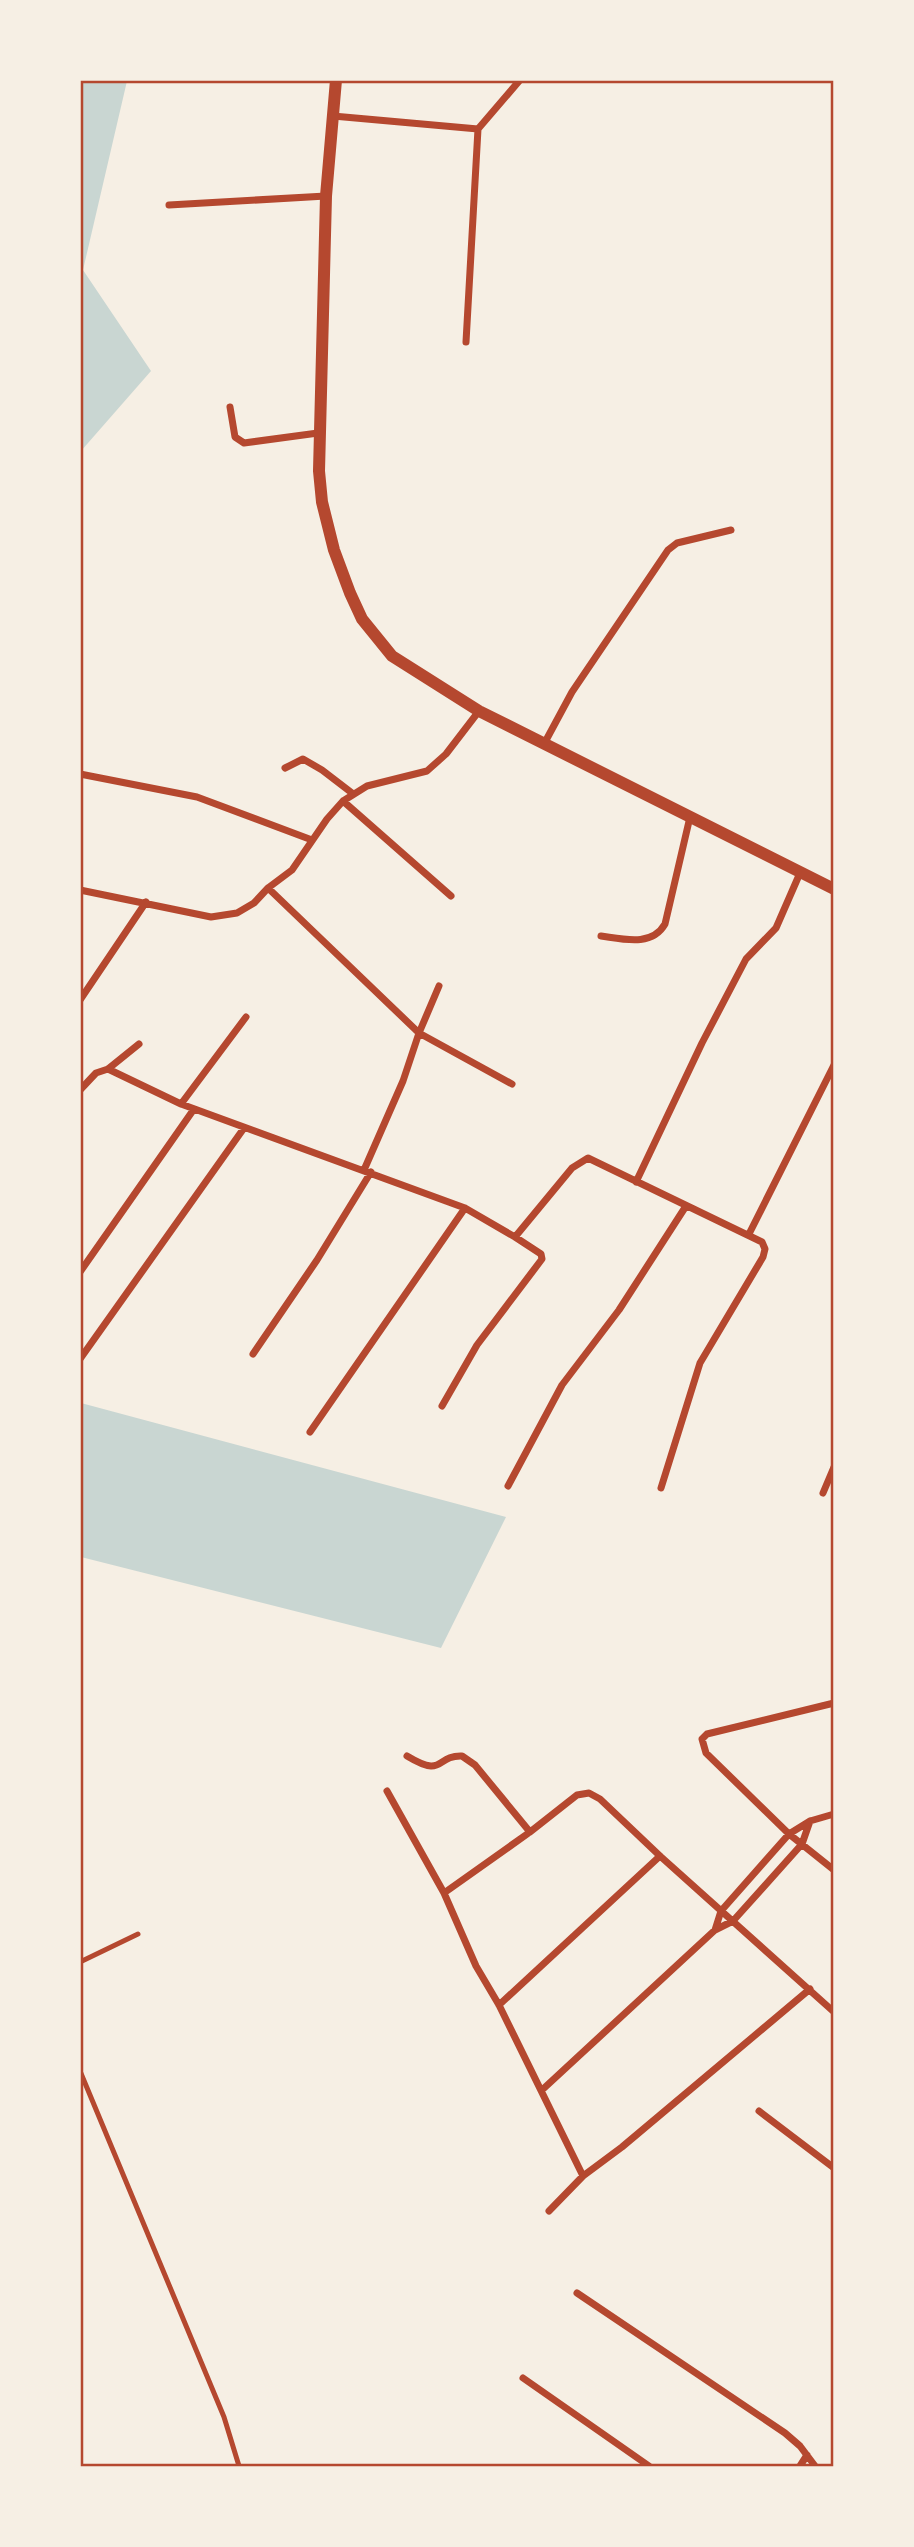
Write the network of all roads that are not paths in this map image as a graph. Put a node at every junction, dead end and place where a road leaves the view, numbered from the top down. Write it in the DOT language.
graph roads {
  1 [pos="336,80"];
  2 [pos="520,80"];
  3 [pos="333,116"];
  4 [pos="478,129"];
  5 [pos="326,196"];
  6 [pos="169,205"];
  7 [pos="466,342"];
  8 [pos="230,407"];
  9 [pos="318,433"];
  10 [pos="731,530"];
  11 [pos="479,711"];
  12 [pos="543,744"];
  13 [pos="285,768"];
  14 [pos="80,774"];
  15 [pos="352,793"];
  16 [pos="343,800"];
  17 [pos="690,817"];
  18 [pos="312,840"];
  19 [pos="800,873"];
  20 [pos="268,888"];
  21 [pos="834,889"];
  22 [pos="80,890"];
  23 [pos="451,897"];
  24 [pos="146,902"];
  25 [pos="601,936"];
  26 [pos="439,986"];
  27 [pos="80,1000"];
  28 [pos="246,1017"];
  29 [pos="419,1033"];
  30 [pos="139,1044"];
  31 [pos="834,1065"];
  32 [pos="108,1069"];
  33 [pos="512,1084"];
  34 [pos="80,1090"];
  35 [pos="181,1104"];
  36 [pos="194,1109"];
  37 [pos="244,1128"];
  38 [pos="368,1171"];
  39 [pos="635,1182"];
  40 [pos="686,1206"];
  41 [pos="465,1208"];
  42 [pos="749,1234"];
  43 [pos="515,1237"];
  44 [pos="80,1272"];
  45 [pos="253,1354"];
  46 [pos="80,1359"];
  47 [pos="442,1406"];
  48 [pos="310,1432"];
  49 [pos="834,1467"];
  50 [pos="508,1486"];
  51 [pos="660,1488"];
  52 [pos="823,1493"];
  53 [pos="834,1703"];
  54 [pos="407,1756"];
  55 [pos="387,1791"];
  56 [pos="834,1814"];
  57 [pos="810,1821"];
  58 [pos="530,1832"];
  59 [pos="789,1834"];
  60 [pos="802,1844"];
  61 [pos="660,1856"];
  62 [pos="834,1870"];
  63 [pos="444,1893"];
  64 [pos="721,1910"];
  65 [pos="733,1921"];
  66 [pos="715,1930"];
  67 [pos="138,1934"];
  68 [pos="80,1962"];
  69 [pos="810,1989"];
  70 [pos="499,2005"];
  71 [pos="834,2012"];
  72 [pos="80,2071"];
  73 [pos="542,2090"];
  74 [pos="759,2111"];
  75 [pos="834,2168"];
  76 [pos="583,2176"];
  77 [pos="549,2210"];
  78 [pos="577,2293"];
  79 [pos="523,2378"];
  80 [pos="807,2455"];
  81 [pos="239,2466"];
  82 [pos="649,2466"];
  83 [pos="800,2466"];
  84 [pos="815,2466"];
  1 -- 3 [label="street"];
  2 -- 4 [label="street"];
  3 -- 4 [label="street"];
  3 -- 5 [label="street"];
  4 -- 7 [label="street"];
  5 -- 6 [label="street"];
  5 -- 9 [label="street"];
  8 -- 9 [label="street"];
  9 -- 11 [label="street"];
  10 -- 12 [label="street"];
  11 -- 12 [label="street"];
  11 -- 15 [label="street"];
  12 -- 17 [label="street"];
  13 -- 15 [label="street"];
  14 -- 18 [label="street"];
  15 -- 16 [label="street"];
  16 -- 18 [label="street"];
  16 -- 23 [label="street"];
  17 -- 19 [label="street"];
  17 -- 25 [label="street"];
  18 -- 20 [label="street"];
  19 -- 21 [label="street"];
  19 -- 39 [label="street"];
  20 -- 24 [label="street"];
  20 -- 29 [label="street"];
  22 -- 24 [label="street"];
  24 -- 27 [label="street"];
  26 -- 29 [label="street"];
  28 -- 35 [label="street"];
  29 -- 33 [label="street"];
  29 -- 38 [label="street"];
  30 -- 32 [label="street"];
  31 -- 42 [label="street"];
  32 -- 34 [label="street"];
  32 -- 35 [label="street"];
  35 -- 36 [label="street"];
  36 -- 37 [label="street"];
  36 -- 44 [label="street"];
  37 -- 38 [label="street"];
  37 -- 46 [label="street"];
  38 -- 41 [label="street"];
  38 -- 45 [label="street"];
  39 -- 40 [label="street"];
  39 -- 43 [label="street"];
  40 -- 42 [label="street"];
  40 -- 50 [label="street"];
  41 -- 43 [label="street"];
  41 -- 48 [label="street"];
  42 -- 51 [label="street"];
  43 -- 47 [label="street"];
  49 -- 52 [label="street"];
  53 -- 59 [label="street"];
  54 -- 58 [label="street"];
  55 -- 63 [label="street"];
  56 -- 57 [label="street"];
  57 -- 59 [label="street"];
  57 -- 60 [label="street"];
  58 -- 61 [label="street"];
  58 -- 63 [label="street"];
  59 -- 60 [label="street"];
  59 -- 64 [label="street"];
  60 -- 62 [label="street"];
  60 -- 65 [label="street"];
  61 -- 64 [label="street"];
  61 -- 70 [label="street"];
  63 -- 70 [label="street"];
  64 -- 65 [label="street"];
  64 -- 66 [label="street"];
  65 -- 66 [label="street"];
  65 -- 69 [label="street"];
  66 -- 73 [label="street"];
  67 -- 68 [label="lane"];
  69 -- 71 [label="street"];
  69 -- 76 [label="street"];
  70 -- 73 [label="street"];
  72 -- 81 [label="lane"];
  73 -- 76 [label="street"];
  74 -- 75 [label="street"];
  76 -- 77 [label="street"];
  78 -- 80 [label="street"];
  79 -- 82 [label="street"];
  80 -- 83 [label="street"];
  80 -- 84 [label="street"];
}
